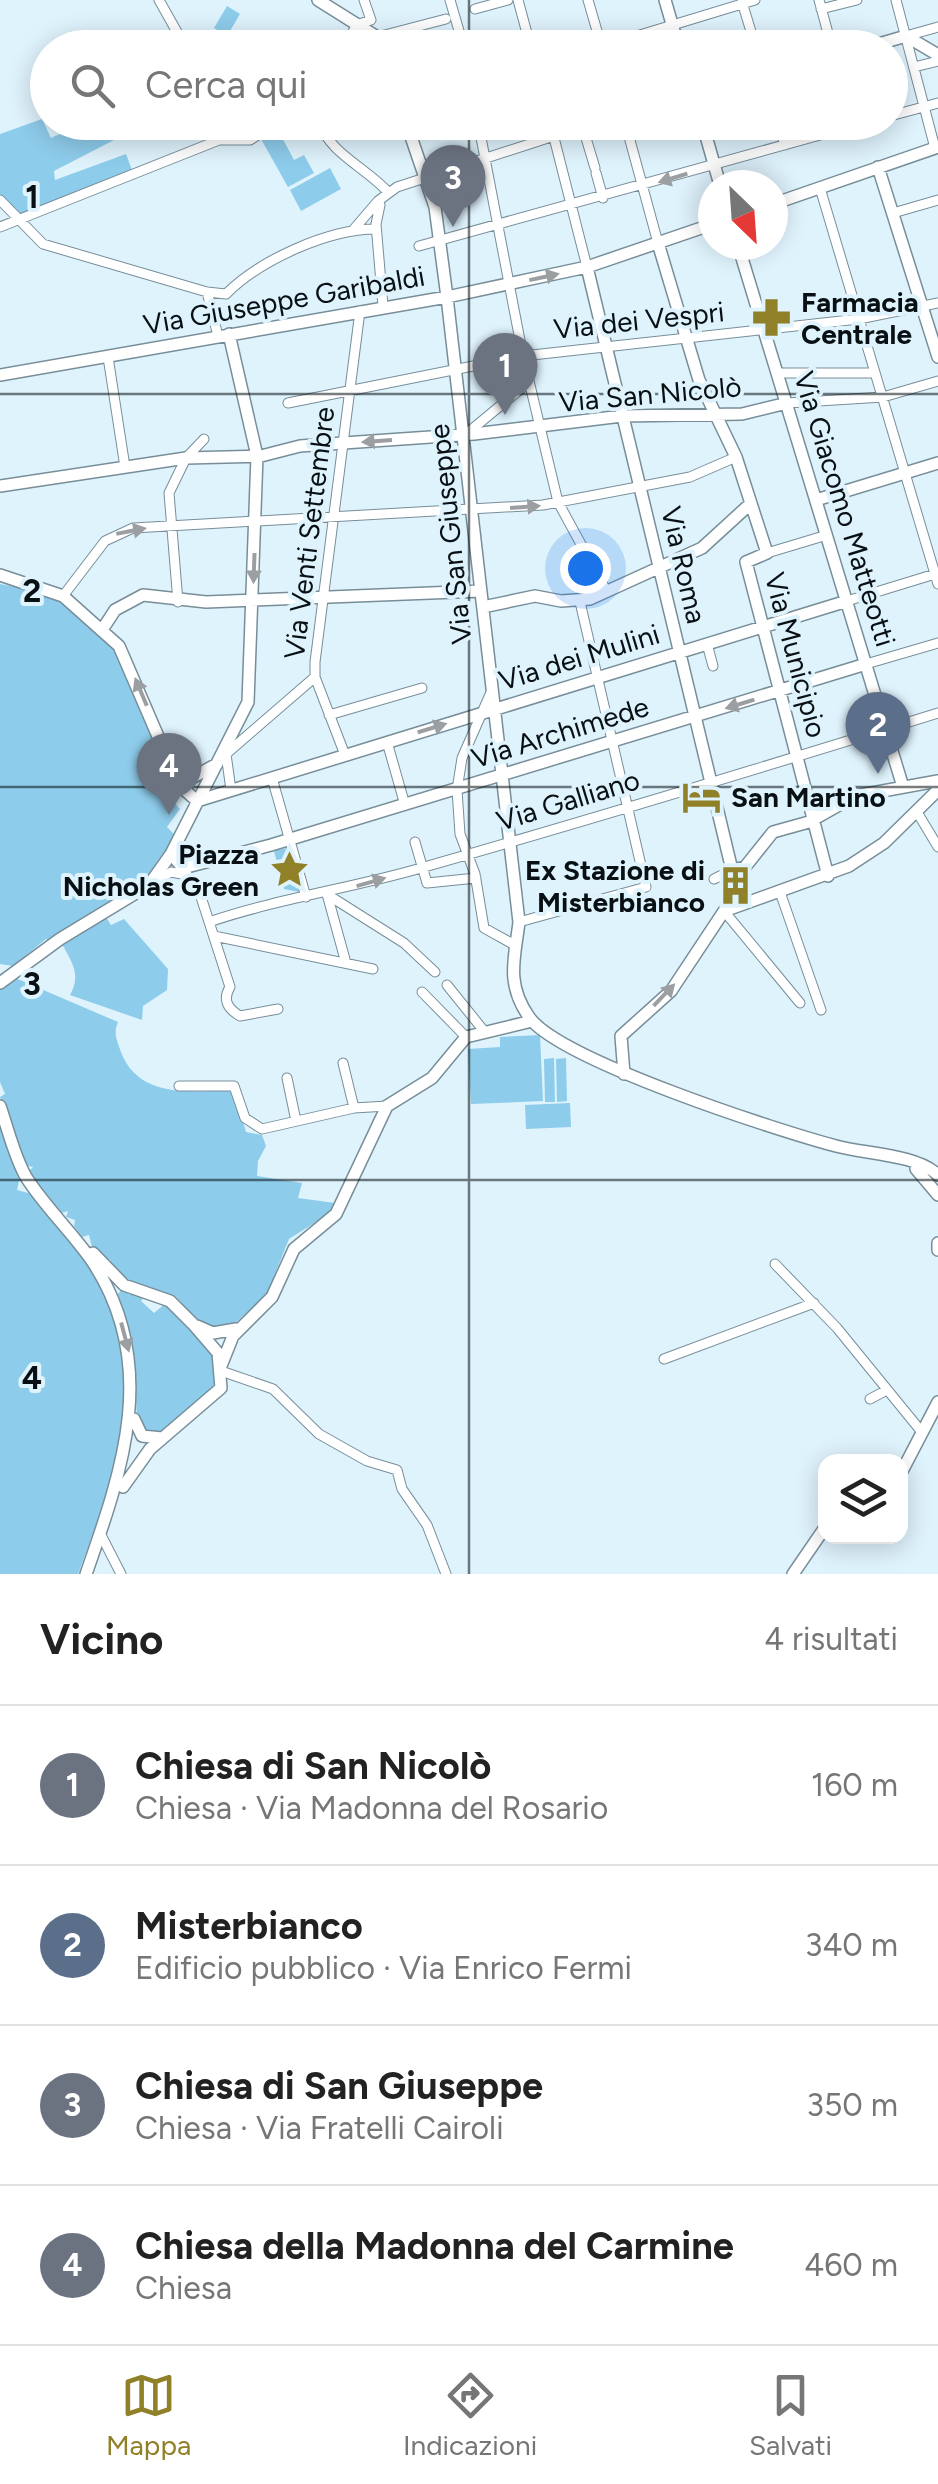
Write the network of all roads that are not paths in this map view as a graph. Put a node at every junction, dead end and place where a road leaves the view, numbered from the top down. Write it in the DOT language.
graph roads {
  1 [pos="159,0"];
  2 [pos="318,0"];
  3 [pos="450,0"];
  4 [pos="508,0"];
  5 [pos="518,0"];
  6 [pos="588,0"];
  7 [pos="665,0"];
  8 [pos="755,0"];
  9 [pos="857,0"];
  10 [pos="896,0"];
  11 [pos="368,1"];
  12 [pos="742,2"];
  13 [pos="820,5"];
  14 [pos="475,10"];
  15 [pos="446,19"];
  16 [pos="357,25"];
  17 [pos="672,25"];
  18 [pos="938,27"];
  19 [pos="176,30"];
  20 [pos="354,30"];
  21 [pos="363,30"];
  22 [pos="414,30"];
  23 [pos="459,30"];
  24 [pos="526,30"];
  25 [pos="596,30"];
  26 [pos="656,30"];
  27 [pos="674,30"];
  28 [pos="751,30"];
  29 [pos="827,30"];
  30 [pos="903,30"];
  31 [pos="908,33"];
  32 [pos="908,37"];
  33 [pos="908,48"];
  34 [pos="938,58"];
  35 [pos="914,69"];
  36 [pos="938,103"];
  37 [pos="924,107"];
  38 [pos="908,111"];
  39 [pos="219,140"];
  40 [pos="412,140"];
  41 [pos="482,140"];
  42 [pos="540,140"];
  43 [pos="555,140"];
  44 [pos="586,140"];
  45 [pos="629,140"];
  46 [pos="707,140"];
  47 [pos="783,140"];
  48 [pos="803,140"];
  49 [pos="326,141"];
  50 [pos="785,145"];
  51 [pos="936,148"];
  52 [pos="485,156"];
  53 [pos="714,165"];
  54 [pos="878,168"];
  55 [pos="716,170"];
  56 [pos="425,176"];
  57 [pos="643,187"];
  58 [pos="820,188"];
  59 [pos="389,193"];
  60 [pos="603,198"];
  61 [pos="788,199"];
  62 [pos="0,200"];
  63 [pos="938,200"];
  64 [pos="572,206"];
  65 [pos="893,213"];
  66 [pos="20,222"];
  67 [pos="498,227"];
  68 [pos="0,228"];
  69 [pos="354,229"];
  70 [pos="376,229"];
  71 [pos="698,229"];
  72 [pos="440,241"];
  73 [pos="658,243"];
  74 [pos="419,246"];
  75 [pos="742,260"];
  76 [pos="587,267"];
  77 [pos="508,284"];
  78 [pos="207,292"];
  79 [pos="448,297"];
  80 [pos="938,303"];
  81 [pos="383,306"];
  82 [pos="922,308"];
  83 [pos="360,311"];
  84 [pos="859,319"];
  85 [pos="763,329"];
  86 [pos="223,335"];
  87 [pos="686,339"];
  88 [pos="606,344"];
  89 [pos="523,356"];
  90 [pos="108,357"];
  91 [pos="938,357"];
  92 [pos="456,368"];
  93 [pos="777,373"];
  94 [pos="875,373"];
  95 [pos="0,374"];
  96 [pos="938,381"];
  97 [pos="529,382"];
  98 [pos="348,391"];
  99 [pos="883,397"];
  100 [pos="288,402"];
  101 [pos="787,403"];
  102 [pos="716,414"];
  103 [pos="622,416"];
  104 [pos="540,428"];
  105 [pos="465,435"];
  106 [pos="204,439"];
  107 [pos="340,443"];
  108 [pos="257,456"];
  109 [pos="736,457"];
  110 [pos="186,458"];
  111 [pos="938,463"];
  112 [pos="125,467"];
  113 [pos="905,473"];
  114 [pos="0,486"];
  115 [pos="640,490"];
  116 [pos="816,500"];
  117 [pos="558,502"];
  118 [pos="749,505"];
  119 [pos="473,510"];
  120 [pos="332,518"];
  121 [pos="255,522"];
  122 [pos="173,526"];
  123 [pos="827,535"];
  124 [pos="767,553"];
  125 [pos="658,568"];
  126 [pos="0,575"];
  127 [pos="936,579"];
  128 [pos="482,591"];
  129 [pos="607,592"];
  130 [pos="324,595"];
  131 [pos="63,596"];
  132 [pos="253,600"];
  133 [pos="847,601"];
  134 [pos="178,602"];
  135 [pos="580,602"];
  136 [pos="483,607"];
  137 [pos="763,626"];
  138 [pos="102,630"];
  139 [pos="938,643"];
  140 [pos="707,644"];
  141 [pos="679,652"];
  142 [pos="866,664"];
  143 [pos="714,666"];
  144 [pos="315,677"];
  145 [pos="597,678"];
  146 [pos="422,688"];
  147 [pos="780,691"];
  148 [pos="489,710"];
  149 [pos="329,714"];
  150 [pos="938,714"];
  151 [pos="694,717"];
  152 [pos="886,729"];
  153 [pos="388,742"];
  154 [pos="612,742"];
  155 [pos="345,755"];
  156 [pos="797,756"];
  157 [pos="221,758"];
  158 [pos="502,776"];
  159 [pos="272,778"];
  160 [pos="709,781"];
  161 [pos="938,781"];
  162 [pos="179,784"];
  163 [pos="903,787"];
  164 [pos="235,789"];
  165 [pos="457,790"];
  166 [pos="938,790"];
  167 [pos="196,803"];
  168 [pos="406,805"];
  169 [pos="626,806"];
  170 [pos="916,812"];
  171 [pos="814,819"];
  172 [pos="290,840"];
  173 [pos="510,841"];
  174 [pos="415,842"];
  175 [pos="938,847"];
  176 [pos="466,855"];
  177 [pos="168,859"];
  178 [pos="731,867"];
  179 [pos="422,868"];
  180 [pos="188,870"];
  181 [pos="828,876"];
  182 [pos="476,878"];
  183 [pos="714,879"];
  184 [pos="149,885"];
  185 [pos="780,892"];
  186 [pos="327,894"];
  187 [pos="306,897"];
  188 [pos="724,912"];
  189 [pos="209,922"];
  190 [pos="519,922"];
  191 [pos="214,936"];
  192 [pos="513,944"];
  193 [pos="346,963"];
  194 [pos="373,968"];
  195 [pos="435,972"];
  196 [pos="0,983"];
  197 [pos="447,986"];
  198 [pos="422,992"];
  199 [pos="800,1003"];
  200 [pos="278,1010"];
  201 [pos="821,1010"];
  202 [pos="529,1017"];
  203 [pos="484,1031"];
  204 [pos="466,1038"];
  205 [pos="343,1063"];
  206 [pos="624,1074"];
  207 [pos="287,1078"];
  208 [pos="178,1086"];
  209 [pos="0,1106"];
  210 [pos="387,1106"];
  211 [pos="354,1108"];
  212 [pos="296,1120"];
  213 [pos="899,1160"];
  214 [pos="938,1176"];
  215 [pos="938,1195"];
  216 [pos="63,1220"];
  217 [pos="775,1264"];
  218 [pos="124,1285"];
  219 [pos="814,1304"];
  220 [pos="115,1306"];
  221 [pos="247,1322"];
  222 [pos="193,1324"];
  223 [pos="664,1358"];
  224 [pos="221,1368"];
  225 [pos="885,1391"];
  226 [pos="870,1399"];
  227 [pos="938,1402"];
  228 [pos="133,1405"];
  229 [pos="922,1431"];
  230 [pos="162,1438"];
  231 [pos="908,1466"];
  232 [pos="101,1531"];
  233 [pos="818,1538"];
  234 [pos="86,1574"];
  235 [pos="122,1574"];
  236 [pos="446,1574"];
  237 [pos="793,1574"];
  1 -- 19 [label="street"];
  2 -- 16 [label="street"];
  3 -- 23 [label="street"];
  4 -- 14 [label="street"];
  5 -- 24 [label="street"];
  6 -- 25 [label="street"];
  7 -- 17 [label="street"];
  8 -- 12 [label="street"];
  9 -- 13 [label="street"];
  10 -- 30 [label="street"];
  11 -- 16 [label="street"];
  12 -- 17 [label="street"];
  12 -- 28 [label="street"];
  13 -- 29 [label="street"];
  15 -- 22 [label="street"];
  16 -- 20 [label="street"];
  16 -- 21 [label="street"];
  17 -- 26 [label="street"];
  17 -- 27 [label="street"];
  18 -- 31 [label="street"];
  32 -- 34 [label="street"];
  33 -- 35 [label="street"];
  34 -- 35 [label="street"];
  35 -- 37 [label="street"];
  36 -- 37 [label="street"];
  37 -- 38 [label="street"];
  37 -- 51 [label="street"];
  39 -- 66 [label="street"];
  40 -- 56 [label="street, Via San Giuseppe"];
  41 -- 52 [label="street"];
  42 -- 52 [label="street"];
  43 -- 64 [label="street, Via Roma"];
  44 -- 60 [label="street"];
  45 -- 57 [label="street, Via Municipio"];
  46 -- 53 [label="street"];
  47 -- 50 [label="street"];
  48 -- 50 [label="street"];
  49 -- 59 [label="street"];
  50 -- 53 [label="street"];
  51 -- 54 [label="street"];
  52 -- 56 [label="street"];
  52 -- 67 [label="street"];
  53 -- 55 [label="street"];
  53 -- 57 [label="street, one-way"];
  54 -- 58 [label="street"];
  54 -- 65 [label="street"];
  56 -- 59 [label="street"];
  56 -- 72 [label="street, Via San Giuseppe"];
  57 -- 60 [label="street"];
  57 -- 73 [label="street, Via Municipio"];
  58 -- 61 [label="street"];
  58 -- 84 [label="street"];
  59 -- 69 [label="street"];
  59 -- 70 [label="street"];
  60 -- 64 [label="street"];
  62 -- 66 [label="street"];
  63 -- 65 [label="street"];
  64 -- 67 [label="street"];
  64 -- 76 [label="street, Via Roma"];
  65 -- 82 [label="street"];
  66 -- 68 [label="street"];
  66 -- 78 [label="street"];
  67 -- 72 [label="street"];
  67 -- 77 [label="street"];
  69 -- 70 [label="street"];
  69 -- 78 [label="street"];
  70 -- 81 [label="street"];
  71 -- 73 [label="street, Via Giuseppe Garibaldi"];
  72 -- 74 [label="street"];
  72 -- 79 [label="street, Via San Giuseppe"];
  73 -- 76 [label="street, Via Giuseppe Garibaldi"];
  73 -- 87 [label="street, Via Municipio"];
  75 -- 85 [label="street, Via Giacomo Matteotti"];
  77 -- 76 [label="street, Via Giuseppe Garibaldi, one-way"];
  76 -- 88 [label="street, Via Roma"];
  77 -- 79 [label="street, Via Giuseppe Garibaldi"];
  77 -- 89 [label="street"];
  78 -- 86 [label="street"];
  79 -- 81 [label="street, Via Giuseppe Garibaldi"];
  79 -- 92 [label="street, Via San Giuseppe"];
  80 -- 82 [label="street, Via dei Vespri"];
  81 -- 83 [label="street, Via Giuseppe Garibaldi"];
  82 -- 84 [label="street, Via dei Vespri"];
  82 -- 91 [label="street"];
  83 -- 86 [label="street, Via Giuseppe Garibaldi"];
  83 -- 98 [label="street, Via Venti Settembre"];
  84 -- 85 [label="street, Via dei Vespri"];
  84 -- 94 [label="street"];
  85 -- 87 [label="street, Via dei Vespri"];
  85 -- 93 [label="street, Via Giacomo Matteotti"];
  86 -- 90 [label="street, Via Giuseppe Garibaldi"];
  86 -- 108 [label="street"];
  87 -- 88 [label="street, Via dei Vespri"];
  87 -- 102 [label="street, Via Municipio"];
  88 -- 89 [label="street, Via dei Vespri"];
  88 -- 103 [label="street, Via Roma"];
  89 -- 92 [label="street, Via dei Vespri"];
  89 -- 97 [label="street"];
  90 -- 95 [label="street, Via Giuseppe Garibaldi"];
  90 -- 112 [label="street"];
  92 -- 98 [label="street, Via dei Vespri"];
  92 -- 105 [label="street, Via San Giuseppe"];
  93 -- 94 [label="street"];
  93 -- 101 [label="street, Via Giacomo Matteotti"];
  94 -- 99 [label="street"];
  96 -- 99 [label="street, Via San Nicolò"];
  97 -- 104 [label="street"];
  97 -- 105 [label="street"];
  98 -- 100 [label="street, Via dei Vespri"];
  98 -- 107 [label="street, Via Venti Settembre"];
  99 -- 101 [label="street, Via San Nicolò"];
  99 -- 113 [label="street"];
  101 -- 102 [label="street, Via San Nicolò"];
  101 -- 116 [label="street, Via Giacomo Matteotti"];
  102 -- 103 [label="street, Via San Nicolò"];
  102 -- 109 [label="street, Via Municipio"];
  103 -- 104 [label="street, Via San Nicolò"];
  103 -- 115 [label="street, Via Roma"];
  104 -- 105 [label="street, Via San Nicolò"];
  104 -- 117 [label="street"];
  105 -- 107 [label="street, Via San Nicolò, one-way"];
  105 -- 119 [label="street, Via San Giuseppe"];
  106 -- 110 [label="street"];
  107 -- 108 [label="street, Via San Nicolò"];
  107 -- 120 [label="street, Via Venti Settembre"];
  108 -- 110 [label="street, Via San Nicolò"];
  108 -- 121 [label="street"];
  109 -- 115 [label="street"];
  109 -- 118 [label="street, Via Municipio"];
  110 -- 112 [label="street, Via San Nicolò"];
  110 -- 122 [label="street"];
  111 -- 113 [label="street"];
  112 -- 114 [label="street, Via San Nicolò"];
  113 -- 116 [label="street"];
  113 -- 127 [label="street"];
  115 -- 117 [label="street"];
  115 -- 125 [label="street, Via Roma"];
  116 -- 123 [label="street, Via Giacomo Matteotti"];
  119 -- 117 [label="street, one-way"];
  117 -- 129 [label="street"];
  118 -- 124 [label="street, Via Municipio"];
  118 -- 125 [label="street"];
  119 -- 120 [label="street"];
  119 -- 128 [label="street, Via San Giuseppe"];
  120 -- 121 [label="street"];
  120 -- 130 [label="street, Via Venti Settembre"];
  121 -- 122 [label="street"];
  121 -- 132 [label="street, one-way"];
  131 -- 122 [label="street, one-way"];
  122 -- 134 [label="street"];
  123 -- 124 [label="street"];
  123 -- 133 [label="street, Via Giacomo Matteotti"];
  124 -- 137 [label="street, Via Municipio"];
  125 -- 129 [label="street"];
  125 -- 141 [label="street, Via Roma"];
  126 -- 131 [label="street"];
  127 -- 133 [label="street, Via dei Mulini"];
  128 -- 130 [label="street"];
  128 -- 136 [label="street, Via San Giuseppe"];
  129 -- 135 [label="street"];
  130 -- 132 [label="street"];
  130 -- 144 [label="street, Via Venti Settembre"];
  131 -- 138 [label="street"];
  132 -- 134 [label="street"];
  132 -- 157 [label="street"];
  133 -- 137 [label="street, Via dei Mulini"];
  133 -- 142 [label="street, Via Giacomo Matteotti"];
  134 -- 138 [label="street"];
  135 -- 136 [label="street"];
  135 -- 145 [label="street"];
  136 -- 148 [label="street, Via San Giuseppe"];
  137 -- 140 [label="street, Via dei Mulini"];
  137 -- 147 [label="street, Via Municipio"];
  162 -- 138 [label="street, one-way"];
  139 -- 142 [label="street, Via Archimede"];
  140 -- 141 [label="street, Via dei Mulini"];
  140 -- 143 [label="street"];
  141 -- 145 [label="street, Via dei Mulini"];
  141 -- 151 [label="street, Via Roma"];
  142 -- 147 [label="street, Via Archimede"];
  142 -- 152 [label="street, Via Giacomo Matteotti"];
  144 -- 149 [label="street, Via Venti Settembre"];
  144 -- 157 [label="street"];
  145 -- 148 [label="street, Via dei Mulini"];
  145 -- 154 [label="street"];
  146 -- 149 [label="street"];
  147 -- 151 [label="street, Via Archimede, one-way"];
  147 -- 156 [label="street, Via Municipio"];
  153 -- 148 [label="street, Via dei Mulini, one-way"];
  148 -- 158 [label="street, Via San Giuseppe"];
  148 -- 165 [label="street"];
  149 -- 155 [label="street, Via Venti Settembre"];
  150 -- 152 [label="street, Via Galliano"];
  151 -- 154 [label="street, Via Archimede"];
  151 -- 160 [label="street, Via Roma"];
  152 -- 156 [label="street, Via Galliano"];
  152 -- 163 [label="street, Via Giacomo Matteotti"];
  153 -- 155 [label="street, Via dei Mulini"];
  153 -- 168 [label="street"];
  154 -- 158 [label="street, Via Archimede"];
  154 -- 169 [label="street"];
  155 -- 159 [label="street, Via dei Mulini"];
  156 -- 160 [label="street, Via Galliano"];
  156 -- 171 [label="street, Via Municipio"];
  157 -- 162 [label="street"];
  157 -- 164 [label="street"];
  157 -- 167 [label="street"];
  158 -- 165 [label="street, Via Archimede"];
  158 -- 173 [label="street, Via San Giuseppe"];
  159 -- 164 [label="street, Via dei Mulini"];
  159 -- 172 [label="street"];
  160 -- 169 [label="street, Via Galliano"];
  160 -- 178 [label="street, Via Roma"];
  161 -- 163 [label="street"];
  162 -- 167 [label="street"];
  163 -- 171 [label="street"];
  164 -- 167 [label="street, Via dei Mulini"];
  165 -- 168 [label="street, Via Archimede"];
  165 -- 176 [label="street"];
  166 -- 170 [label="street"];
  167 -- 177 [label="street"];
  168 -- 172 [label="street, Via Archimede"];
  169 -- 173 [label="street, Via Galliano"];
  169 -- 190 [label="street"];
  170 -- 175 [label="street"];
  170 -- 181 [label="street"];
  171 -- 178 [label="street"];
  171 -- 181 [label="street, Via Municipio"];
  172 -- 180 [label="street, Via Archimede"];
  172 -- 187 [label="street"];
  173 -- 176 [label="street, Via Galliano"];
  173 -- 190 [label="street, Via San Giuseppe"];
  174 -- 179 [label="street"];
  176 -- 179 [label="street, Via Galliano"];
  176 -- 182 [label="street"];
  177 -- 180 [label="street"];
  177 -- 184 [label="street"];
  178 -- 183 [label="street"];
  179 -- 182 [label="street"];
  186 -- 179 [label="street, Via Galliano, one-way"];
  180 -- 184 [label="street"];
  180 -- 189 [label="street"];
  181 -- 185 [label="street"];
  182 -- 192 [label="street"];
  184 -- 196 [label="street"];
  185 -- 188 [label="street"];
  185 -- 201 [label="street"];
  186 -- 187 [label="street, Via Galliano"];
  186 -- 193 [label="street"];
  186 -- 195 [label="street"];
  187 -- 189 [label="street, Via Galliano"];
  188 -- 199 [label="street"];
  206 -- 188 [label="street, one-way"];
  189 -- 191 [label="street"];
  190 -- 192 [label="street, Via San Giuseppe"];
  191 -- 193 [label="street"];
  191 -- 200 [label="street"];
  192 -- 202 [label="street"];
  193 -- 194 [label="street"];
  197 -- 203 [label="street"];
  198 -- 204 [label="street"];
  202 -- 203 [label="street"];
  202 -- 206 [label="street"];
  203 -- 204 [label="street"];
  204 -- 210 [label="street"];
  205 -- 211 [label="street"];
  206 -- 213 [label="street"];
  207 -- 212 [label="street"];
  208 -- 212 [label="street"];
  209 -- 216 [label="street"];
  210 -- 211 [label="street"];
  210 -- 221 [label="street"];
  211 -- 212 [label="street"];
  213 -- 214 [label="street"];
  213 -- 215 [label="street"];
  216 -- 218 [label="street"];
  216 -- 220 [label="street"];
  217 -- 219 [label="street"];
  218 -- 220 [label="street"];
  218 -- 222 [label="street"];
  219 -- 223 [label="street"];
  219 -- 225 [label="street"];
  220 -- 228 [label="street, one-way"];
  221 -- 222 [label="street"];
  221 -- 224 [label="street"];
  222 -- 224 [label="street"];
  224 -- 230 [label="street"];
  224 -- 236 [label="street"];
  225 -- 226 [label="street"];
  225 -- 229 [label="street"];
  227 -- 229 [label="street"];
  228 -- 230 [label="street"];
  228 -- 232 [label="street"];
  229 -- 231 [label="street"];
  230 -- 232 [label="street"];
  232 -- 234 [label="street"];
  232 -- 235 [label="street"];
  233 -- 237 [label="street"];
}
